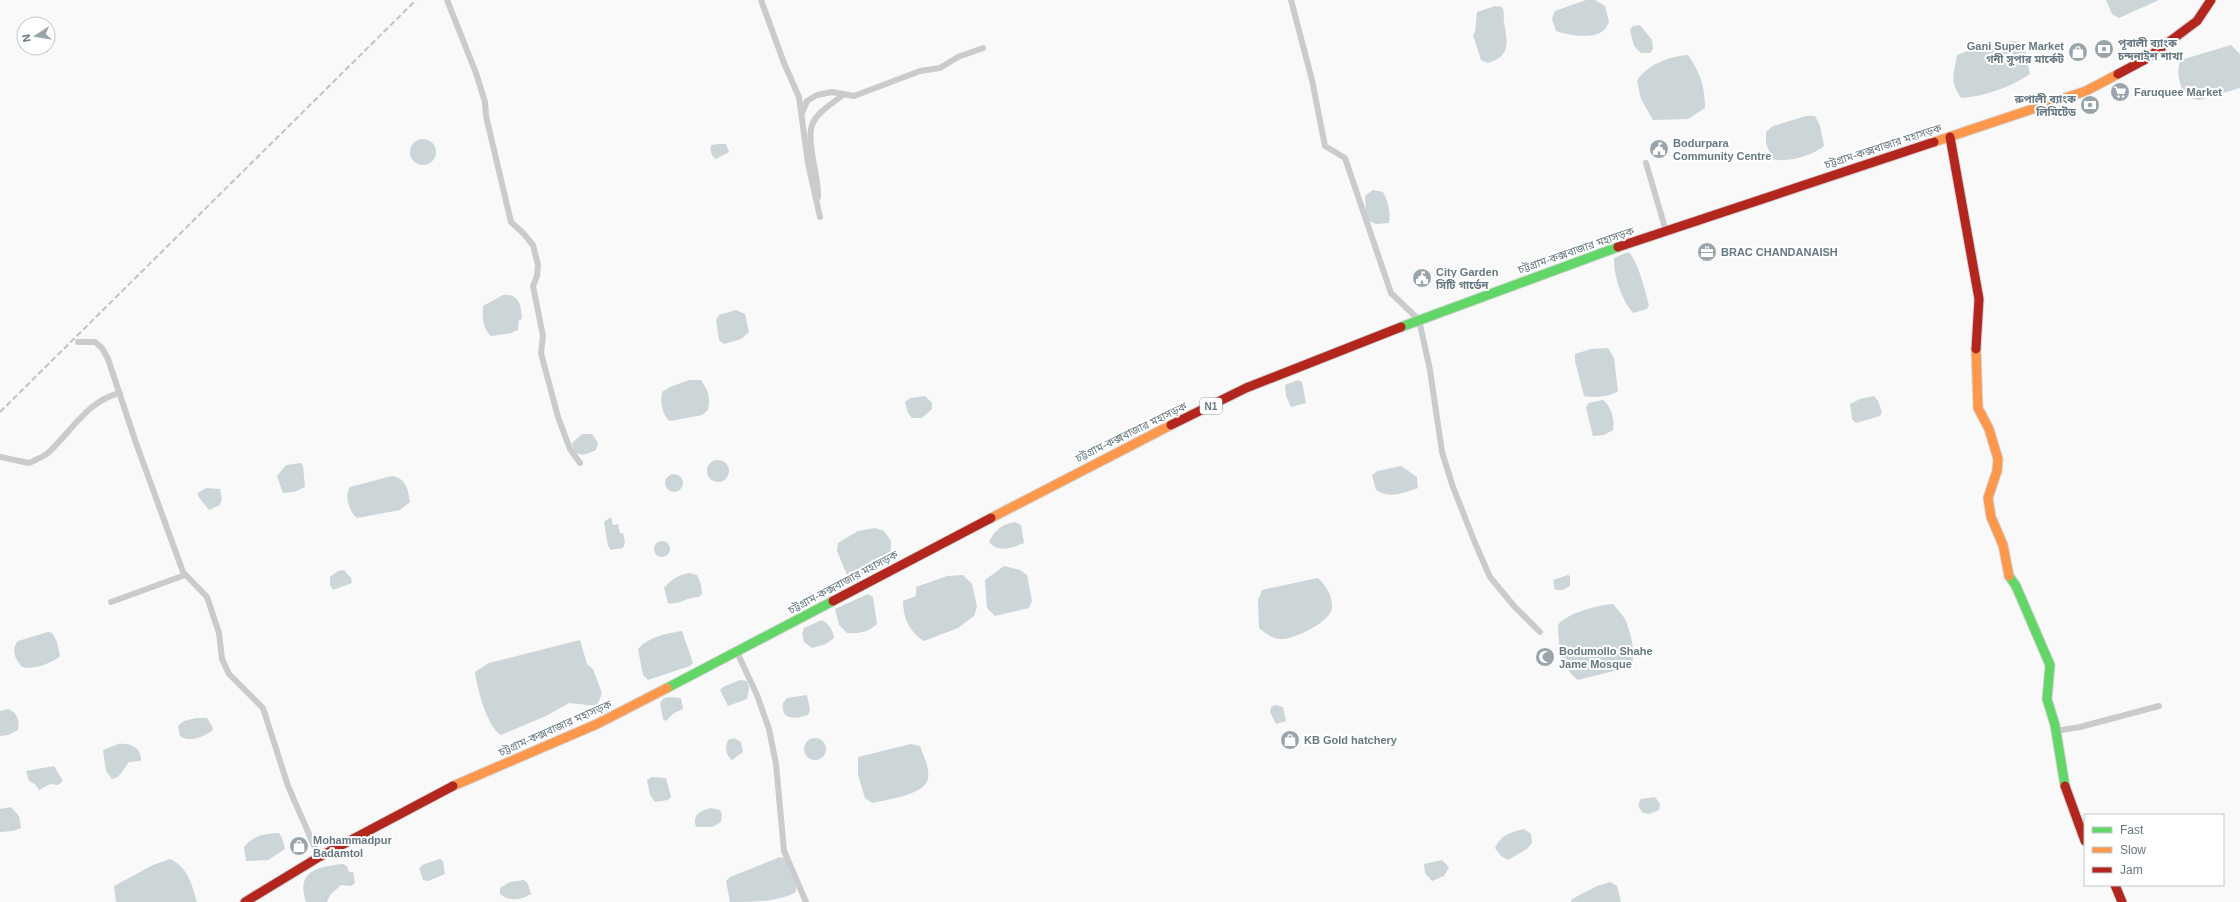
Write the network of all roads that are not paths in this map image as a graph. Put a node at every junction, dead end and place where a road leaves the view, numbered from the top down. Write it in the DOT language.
graph roads {
  1 [pos="447,0"];
  2 [pos="761,0"];
  3 [pos="1291,0"];
  4 [pos="2211,0"];
  5 [pos="983,48"];
  6 [pos="843,95"];
  7 [pos="802,113"];
  8 [pos="1950,137"];
  9 [pos="1646,163"];
  10 [pos="818,207"];
  11 [pos="820,217"];
  12 [pos="1666,231"];
  13 [pos="1418,320"];
  14 [pos="78,342"];
  15 [pos="120,394"];
  16 [pos="0,457"];
  17 [pos="580,463"];
  18 [pos="185,575"];
  19 [pos="111,602"];
  20 [pos="1540,632"];
  21 [pos="738,652"];
  22 [pos="2159,706"];
  23 [pos="2056,731"];
  24 [pos="2084,838"];
  25 [pos="319,857"];
  26 [pos="2115,886"];
  27 [pos="246,902"];
  28 [pos="806,902"];
  29 [pos="2122,902"];
  1 -- 17 [label="street"];
  2 -- 7 [label="street"];
  3 -- 13 [label="street"];
  4 -- 8 [label="main road, চট্টগ্রাম-কক্সবাজার মহাসড়ক / N1"];
  5 -- 6 [label="street"];
  6 -- 7 [label="street"];
  6 -- 10 [label="street"];
  7 -- 10 [label="street"];
  8 -- 12 [label="main road, চট্টগ্রাম-কক্সবাজার মহাসড়ক / N1"];
  8 -- 23 [label="main road"];
  9 -- 12 [label="street"];
  10 -- 11 [label="street"];
  12 -- 13 [label="main road, চট্টগ্রাম-কক্সবাজার মহাসড়ক / N1"];
  13 -- 20 [label="street"];
  13 -- 21 [label="main road, চট্টগ্রাম-কক্সবাজার মহাসড়ক / N1"];
  14 -- 15 [label="street"];
  15 -- 16 [label="street"];
  15 -- 18 [label="street"];
  18 -- 19 [label="street"];
  18 -- 25 [label="street"];
  21 -- 25 [label="main road, চট্টগ্রাম-কক্সবাজার মহাসড়ক / N1"];
  21 -- 28 [label="street"];
  22 -- 23 [label="street"];
  23 -- 24 [label="main road"];
  25 -- 27 [label="main road, চট্টগ্রাম-কক্সবাজার মহাসড়ক / N1"];
  26 -- 29 [label="main road"];
}
